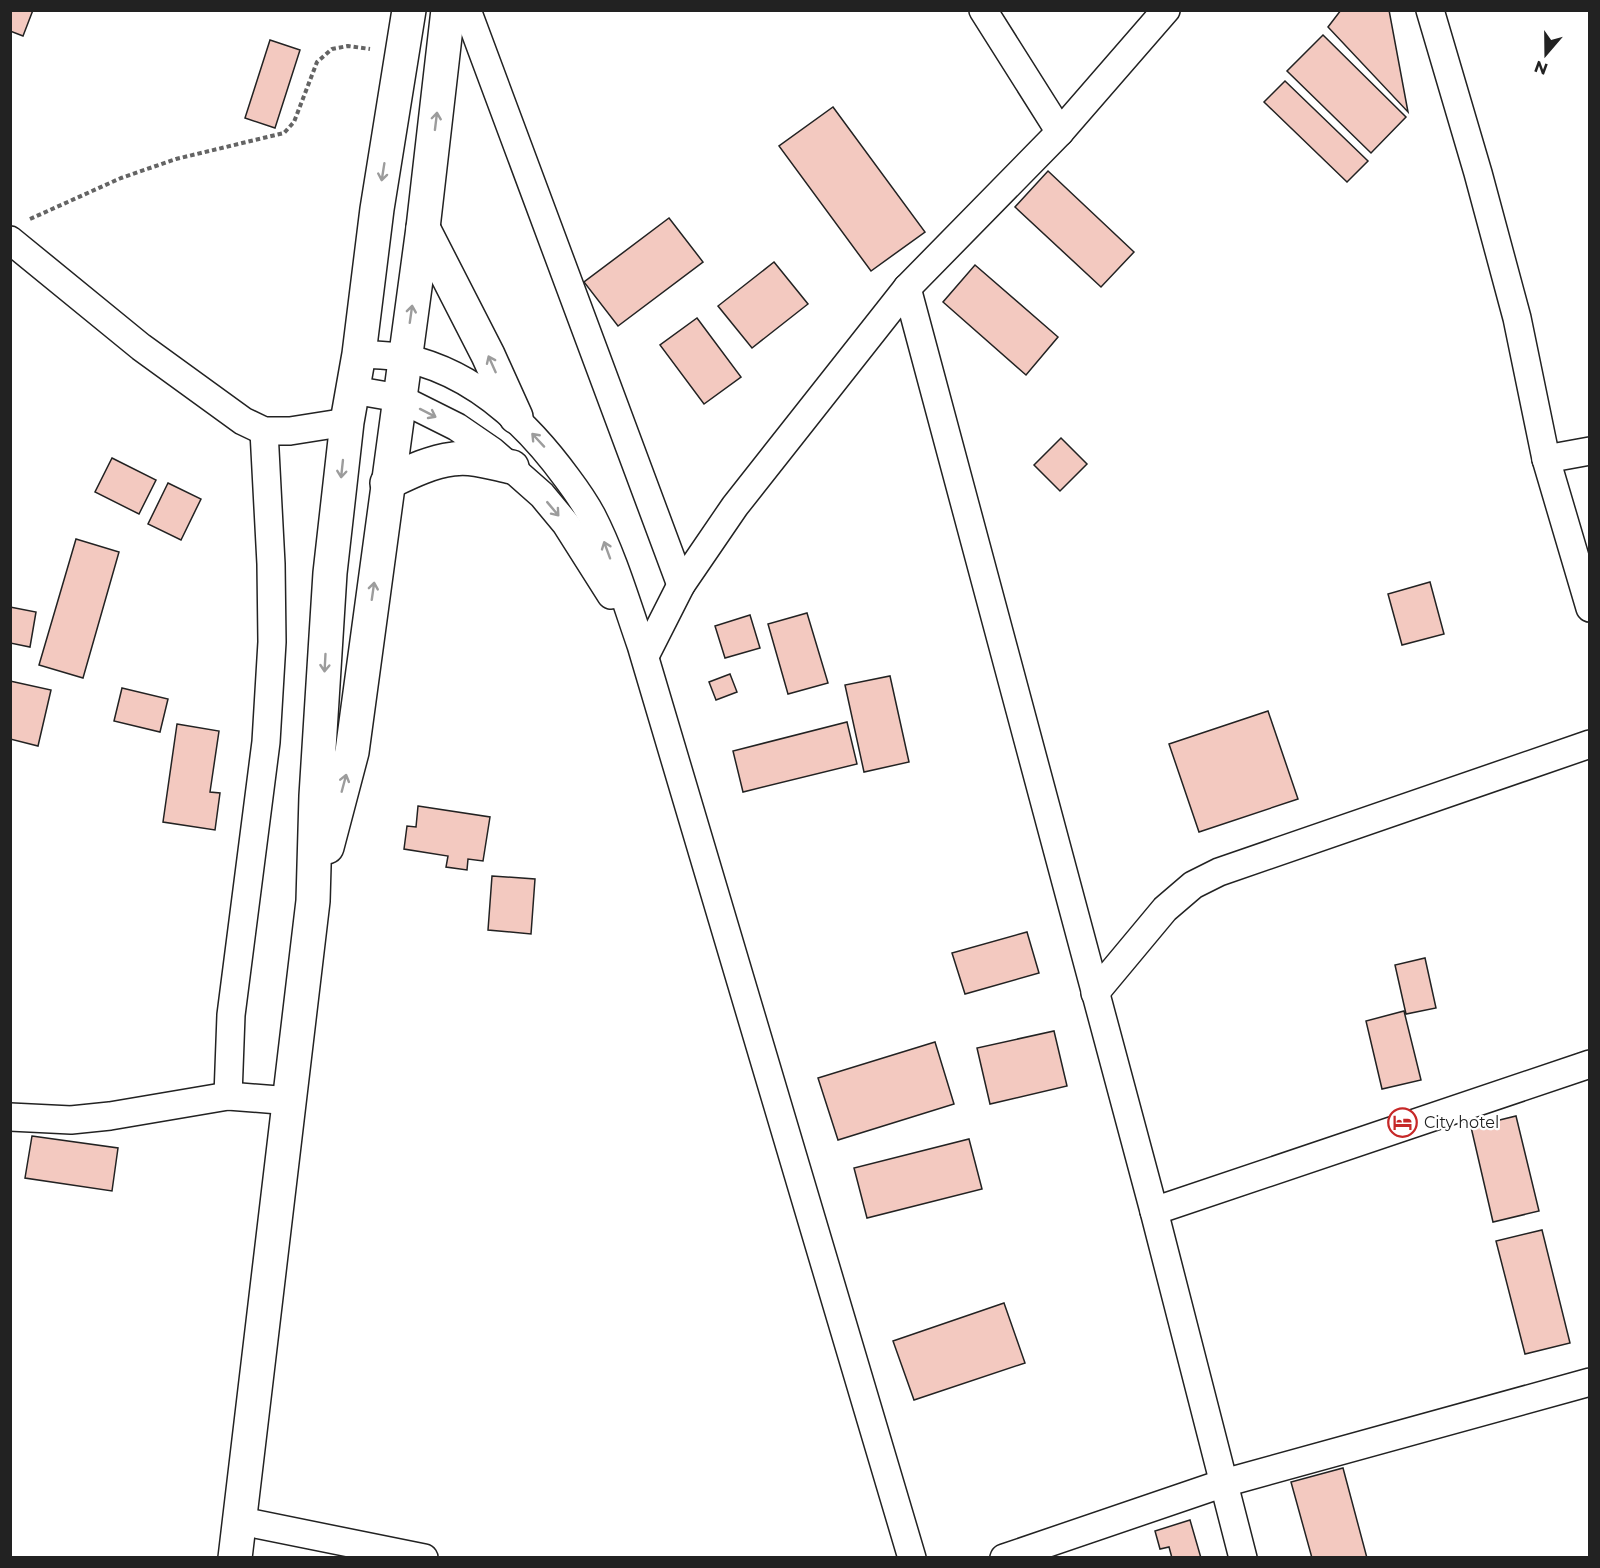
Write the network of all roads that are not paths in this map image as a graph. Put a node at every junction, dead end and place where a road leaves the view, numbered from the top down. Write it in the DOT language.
graph roads {
  1 [pos="409,10"];
  2 [pos="448,10"];
  3 [pos="467,10"];
  4 [pos="983,10"];
  5 [pos="1166,10"];
  6 [pos="1430,10"];
  7 [pos="1060,132"];
  8 [pos="423,228"];
  9 [pos="10,240"];
  10 [pos="907,288"];
  11 [pos="359,354"];
  12 [pos="405,358"];
  13 [pos="353,390"];
  14 [pos="399,398"];
  15 [pos="516,417"];
  16 [pos="347,422"];
  17 [pos="264,431"];
  18 [pos="1590,451"];
  19 [pos="1546,459"];
  20 [pos="513,467"];
  21 [pos="387,483"];
  22 [pos="681,585"];
  23 [pos="1590,608"];
  24 [pos="643,650"];
  25 [pos="1590,744"];
  26 [pos="313,901"];
  27 [pos="1095,993"];
  28 [pos="1590,1064"];
  29 [pos="228,1096"];
  30 [pos="291,1101"];
  31 [pos="10,1117"];
  32 [pos="1154,1211"];
  33 [pos="1590,1382"];
  34 [pos="1224,1484"];
  35 [pos="241,1521"];
  36 [pos="236,1557"];
  37 [pos="424,1557"];
  38 [pos="912,1557"];
  39 [pos="1004,1557"];
  40 [pos="1243,1557"];
  1 -- 11 [label="main road, one-way"];
  8 -- 2 [label="main road, one-way"];
  3 -- 22 [label="street"];
  4 -- 7 [label="street"];
  5 -- 7 [label="street"];
  6 -- 19 [label="street"];
  7 -- 10 [label="street"];
  12 -- 8 [label="main road, one-way"];
  15 -- 8 [label="main road, one-way"];
  9 -- 17 [label="street"];
  10 -- 22 [label="street"];
  10 -- 27 [label="street"];
  11 -- 12 [label="street"];
  11 -- 13 [label="main road"];
  12 -- 14 [label="main road"];
  12 -- 15 [label="street"];
  13 -- 14 [label="street"];
  13 -- 16 [label="main road"];
  14 -- 20 [label="street, one-way"];
  14 -- 21 [label="main road"];
  24 -- 15 [label="street, one-way"];
  16 -- 17 [label="street"];
  16 -- 26 [label="main road, one-way"];
  17 -- 29 [label="street"];
  18 -- 19 [label="street"];
  19 -- 23 [label="street"];
  20 -- 21 [label="main road"];
  20 -- 24 [label="street, one-way"];
  26 -- 21 [label="main road, one-way"];
  22 -- 24 [label="street"];
  24 -- 38 [label="street"];
  25 -- 27 [label="street"];
  26 -- 30 [label="main road"];
  27 -- 32 [label="street"];
  28 -- 32 [label="street"];
  29 -- 30 [label="street"];
  29 -- 31 [label="street"];
  30 -- 35 [label="main road"];
  32 -- 34 [label="street"];
  33 -- 34 [label="street"];
  34 -- 39 [label="street"];
  34 -- 40 [label="street"];
  35 -- 36 [label="main road"];
  35 -- 37 [label="street"];
}
